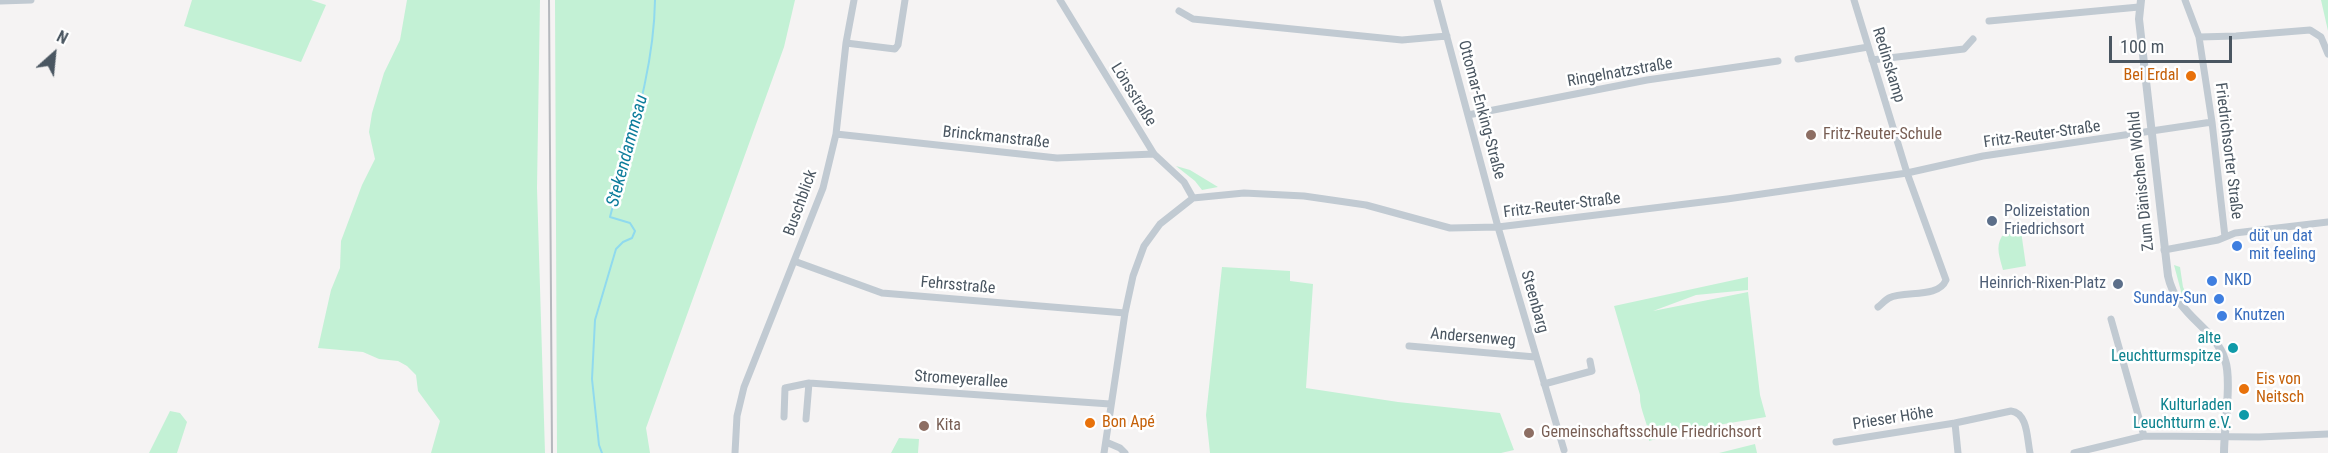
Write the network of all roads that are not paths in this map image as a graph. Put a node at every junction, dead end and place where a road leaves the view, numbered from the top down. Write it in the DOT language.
graph roads {
  1 [pos="32,0"];
  2 [pos="854,0"];
  3 [pos="905,0"];
  4 [pos="1059,0"];
  5 [pos="1437,0"];
  6 [pos="1854,0"];
  7 [pos="2185,0"];
  8 [pos="0,1"];
  9 [pos="2140,4"];
  10 [pos="1179,11"];
  11 [pos="1989,21"];
  12 [pos="1447,36"];
  13 [pos="2199,37"];
  14 [pos="1973,39"];
  15 [pos="846,44"];
  16 [pos="1868,47"];
  17 [pos="2328,54"];
  18 [pos="1798,59"];
  19 [pos="1872,60"];
  20 [pos="1778,61"];
  21 [pos="1468,115"];
  22 [pos="2212,122"];
  23 [pos="2152,132"];
  24 [pos="836,134"];
  25 [pos="1154,154"];
  26 [pos="1907,173"];
  27 [pos="1193,198"];
  28 [pos="2328,222"];
  29 [pos="1498,227"];
  30 [pos="2225,237"];
  31 [pos="2164,250"];
  32 [pos="794,261"];
  33 [pos="1878,307"];
  34 [pos="1125,313"];
  35 [pos="2111,319"];
  36 [pos="1409,346"];
  37 [pos="1535,357"];
  38 [pos="1590,361"];
  39 [pos="809,383"];
  40 [pos="1544,384"];
  41 [pos="1110,404"];
  42 [pos="784,417"];
  43 [pos="806,419"];
  44 [pos="1955,423"];
  45 [pos="2328,434"];
  46 [pos="2144,436"];
  47 [pos="2224,436"];
  48 [pos="1106,442"];
  49 [pos="1836,442"];
  50 [pos="1564,450"];
  51 [pos="735,453"];
  52 [pos="1104,453"];
  53 [pos="1125,453"];
  54 [pos="1958,453"];
  55 [pos="2030,453"];
  56 [pos="2074,453"];
  57 [pos="2224,453"];
  1 -- 8 [label="street"];
  2 -- 15 [label="street, Buschblick"];
  3 -- 15 [label="street"];
  4 -- 25 [label="street, Lönsstraße"];
  5 -- 12 [label="street, Ottomar-Enking-Straße"];
  6 -- 16 [label="street, Redinskamp"];
  7 -- 13 [label="street, Friedrichsorter Straße"];
  9 -- 11 [label="street"];
  9 -- 23 [label="street, Zum Dänischen Wohld"];
  10 -- 12 [label="street"];
  12 -- 21 [label="street, Ottomar-Enking-Straße"];
  13 -- 17 [label="street"];
  13 -- 22 [label="street, Friedrichsorter Straße"];
  14 -- 19 [label="street"];
  15 -- 24 [label="street, Buschblick"];
  16 -- 18 [label="street"];
  16 -- 19 [label="street, Redinskamp"];
  19 -- 26 [label="street, Redinskamp"];
  20 -- 21 [label="street, Ringelnatzstraße"];
  21 -- 29 [label="street, Ottomar-Enking-Straße"];
  22 -- 23 [label="street, Fritz-Reuter-Straße"];
  22 -- 30 [label="street, Friedrichsorter Straße"];
  23 -- 26 [label="street, Fritz-Reuter-Straße"];
  23 -- 31 [label="street, Zum Dänischen Wohld"];
  24 -- 25 [label="street, Brinckmanstraße"];
  24 -- 32 [label="street, Buschblick"];
  25 -- 27 [label="street, Lönsstraße"];
  26 -- 29 [label="street, Fritz-Reuter-Straße"];
  26 -- 33 [label="street, Redinskamp"];
  27 -- 29 [label="street, Fritz-Reuter-Straße"];
  27 -- 34 [label="street"];
  28 -- 30 [label="street"];
  29 -- 37 [label="street, Steenbarg"];
  30 -- 31 [label="street"];
  31 -- 47 [label="street, Zum Dänischen Wohld"];
  32 -- 34 [label="street, Fehrsstraße"];
  32 -- 51 [label="street, Buschblick"];
  34 -- 41 [label="street"];
  35 -- 46 [label="street"];
  36 -- 37 [label="street, Andersenweg"];
  37 -- 40 [label="street, Steenbarg"];
  38 -- 40 [label="street"];
  39 -- 41 [label="street, Stromeyerallee"];
  39 -- 42 [label="street, Stromeyerallee"];
  39 -- 43 [label="street"];
  40 -- 50 [label="street, Steenbarg"];
  41 -- 48 [label="street"];
  44 -- 49 [label="street, Prieser Höhe"];
  44 -- 54 [label="street"];
  44 -- 55 [label="street, Prieser Höhe"];
  45 -- 47 [label="street"];
  46 -- 47 [label="street"];
  46 -- 56 [label="street"];
  47 -- 57 [label="street, Zum Dänischen Wohld"];
  48 -- 52 [label="street"];
  48 -- 53 [label="street"];
}
